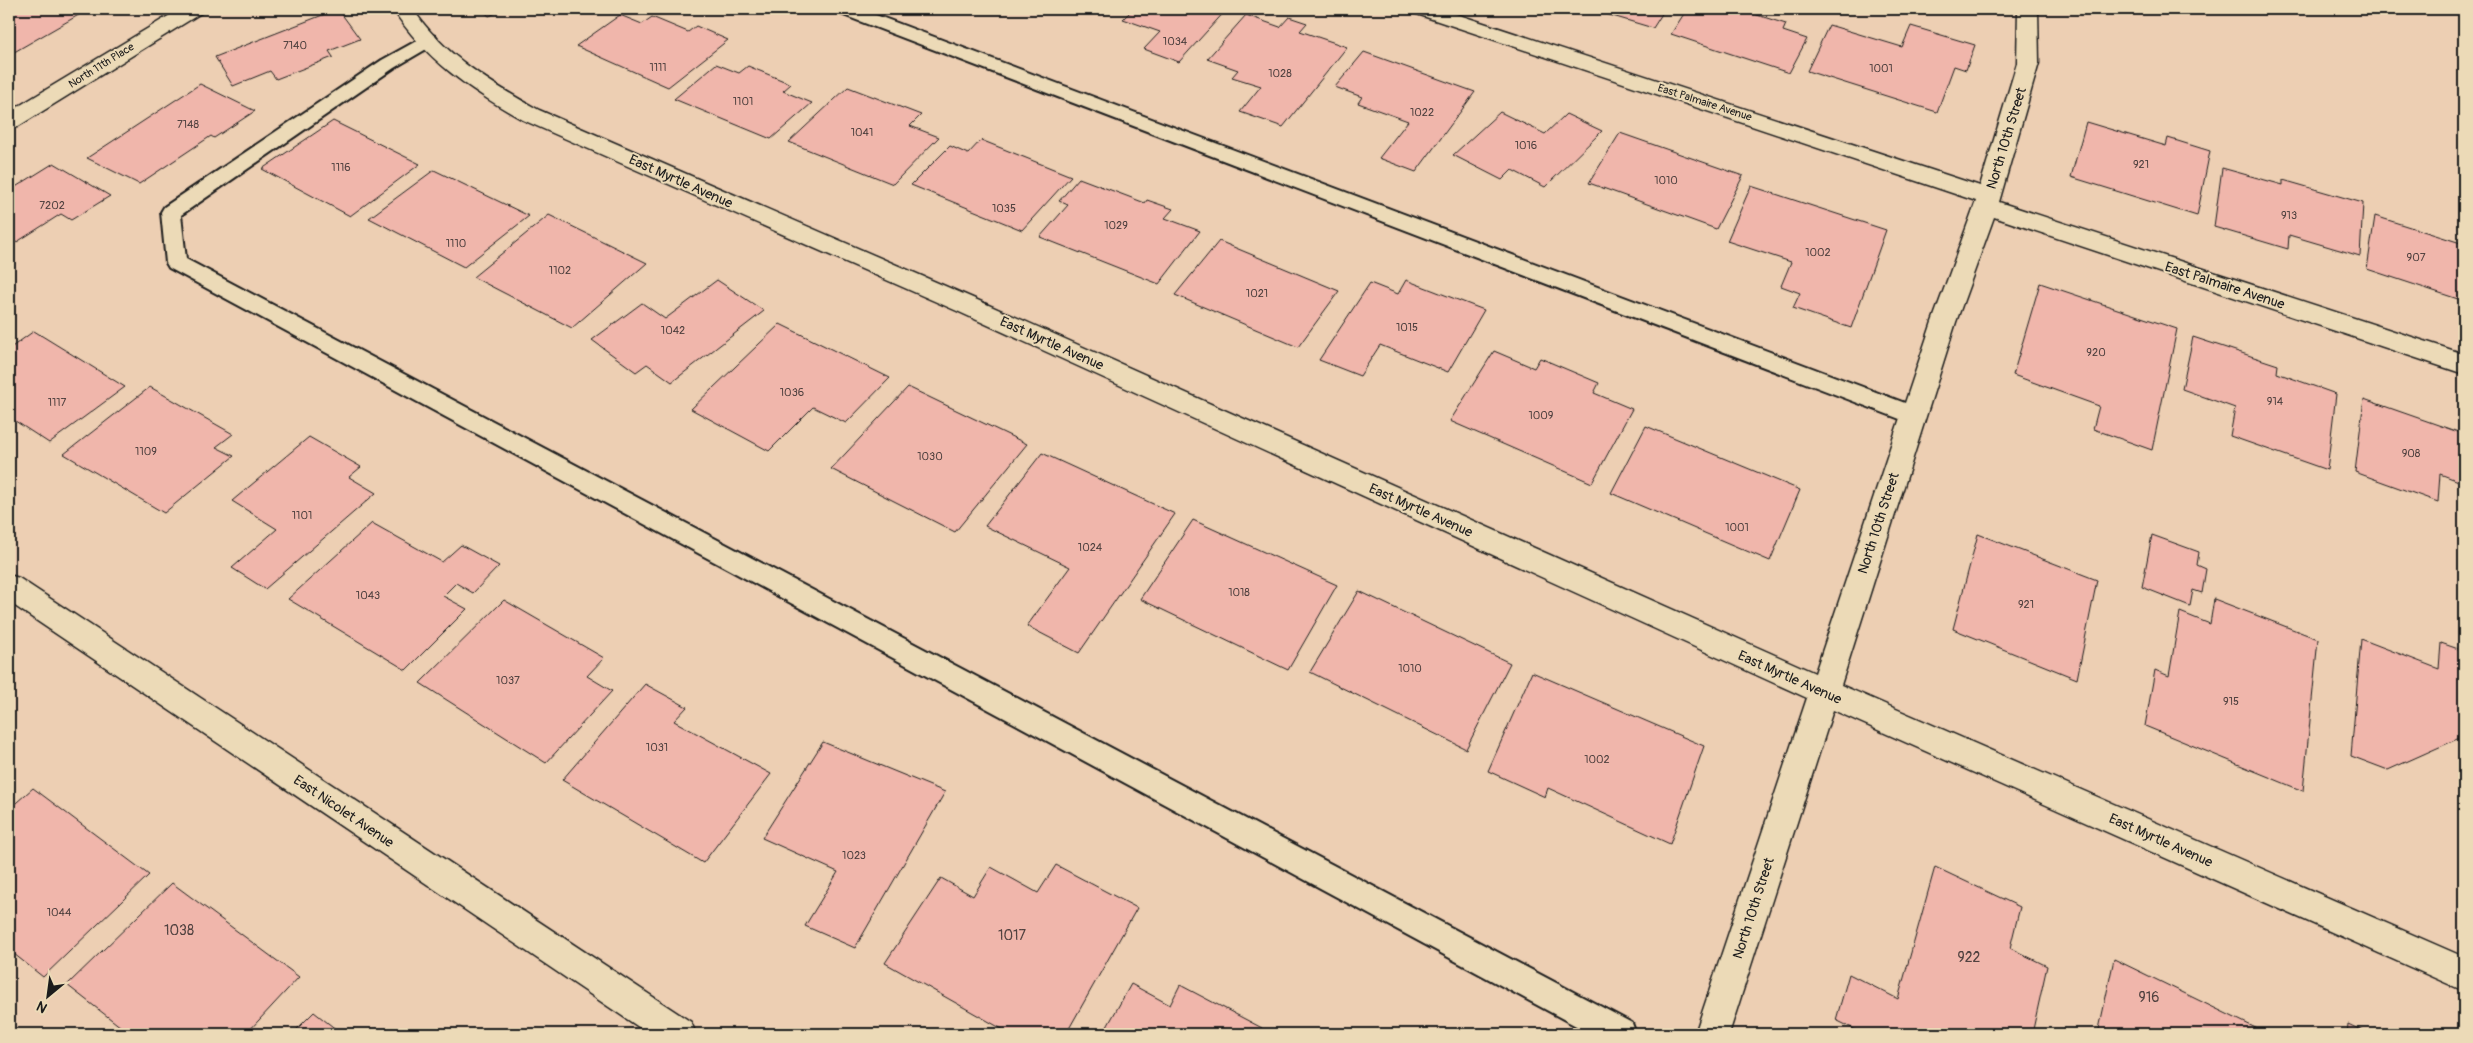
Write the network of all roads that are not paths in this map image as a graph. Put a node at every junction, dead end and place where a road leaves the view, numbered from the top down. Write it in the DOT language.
graph roads {
  1 [pos="194,9"];
  2 [pos="403,9"];
  3 [pos="844,9"];
  4 [pos="1421,9"];
  5 [pos="2028,9"];
  6 [pos="429,40"];
  7 [pos="9,122"];
  8 [pos="1987,201"];
  9 [pos="2464,364"];
  10 [pos="1913,415"];
  11 [pos="9,587"];
  12 [pos="1823,692"];
  13 [pos="2464,974"];
  14 [pos="679,1034"];
  15 [pos="1621,1034"];
  16 [pos="1712,1034"];
  1 -- 7 [label="street, North 11th Place"];
  2 -- 6 [label="street, East Myrtle Avenue"];
  3 -- 10 [label="lane"];
  4 -- 8 [label="street, East Palmaire Avenue"];
  5 -- 8 [label="street, North 10th Street"];
  6 -- 12 [label="street, East Myrtle Avenue"];
  6 -- 15 [label="lane"];
  8 -- 9 [label="street, East Palmaire Avenue"];
  8 -- 10 [label="street, North 10th Street"];
  10 -- 12 [label="street, North 10th Street"];
  11 -- 14 [label="street, East Nicolet Avenue"];
  12 -- 13 [label="street, East Myrtle Avenue"];
  12 -- 16 [label="street, North 10th Street"];
}
